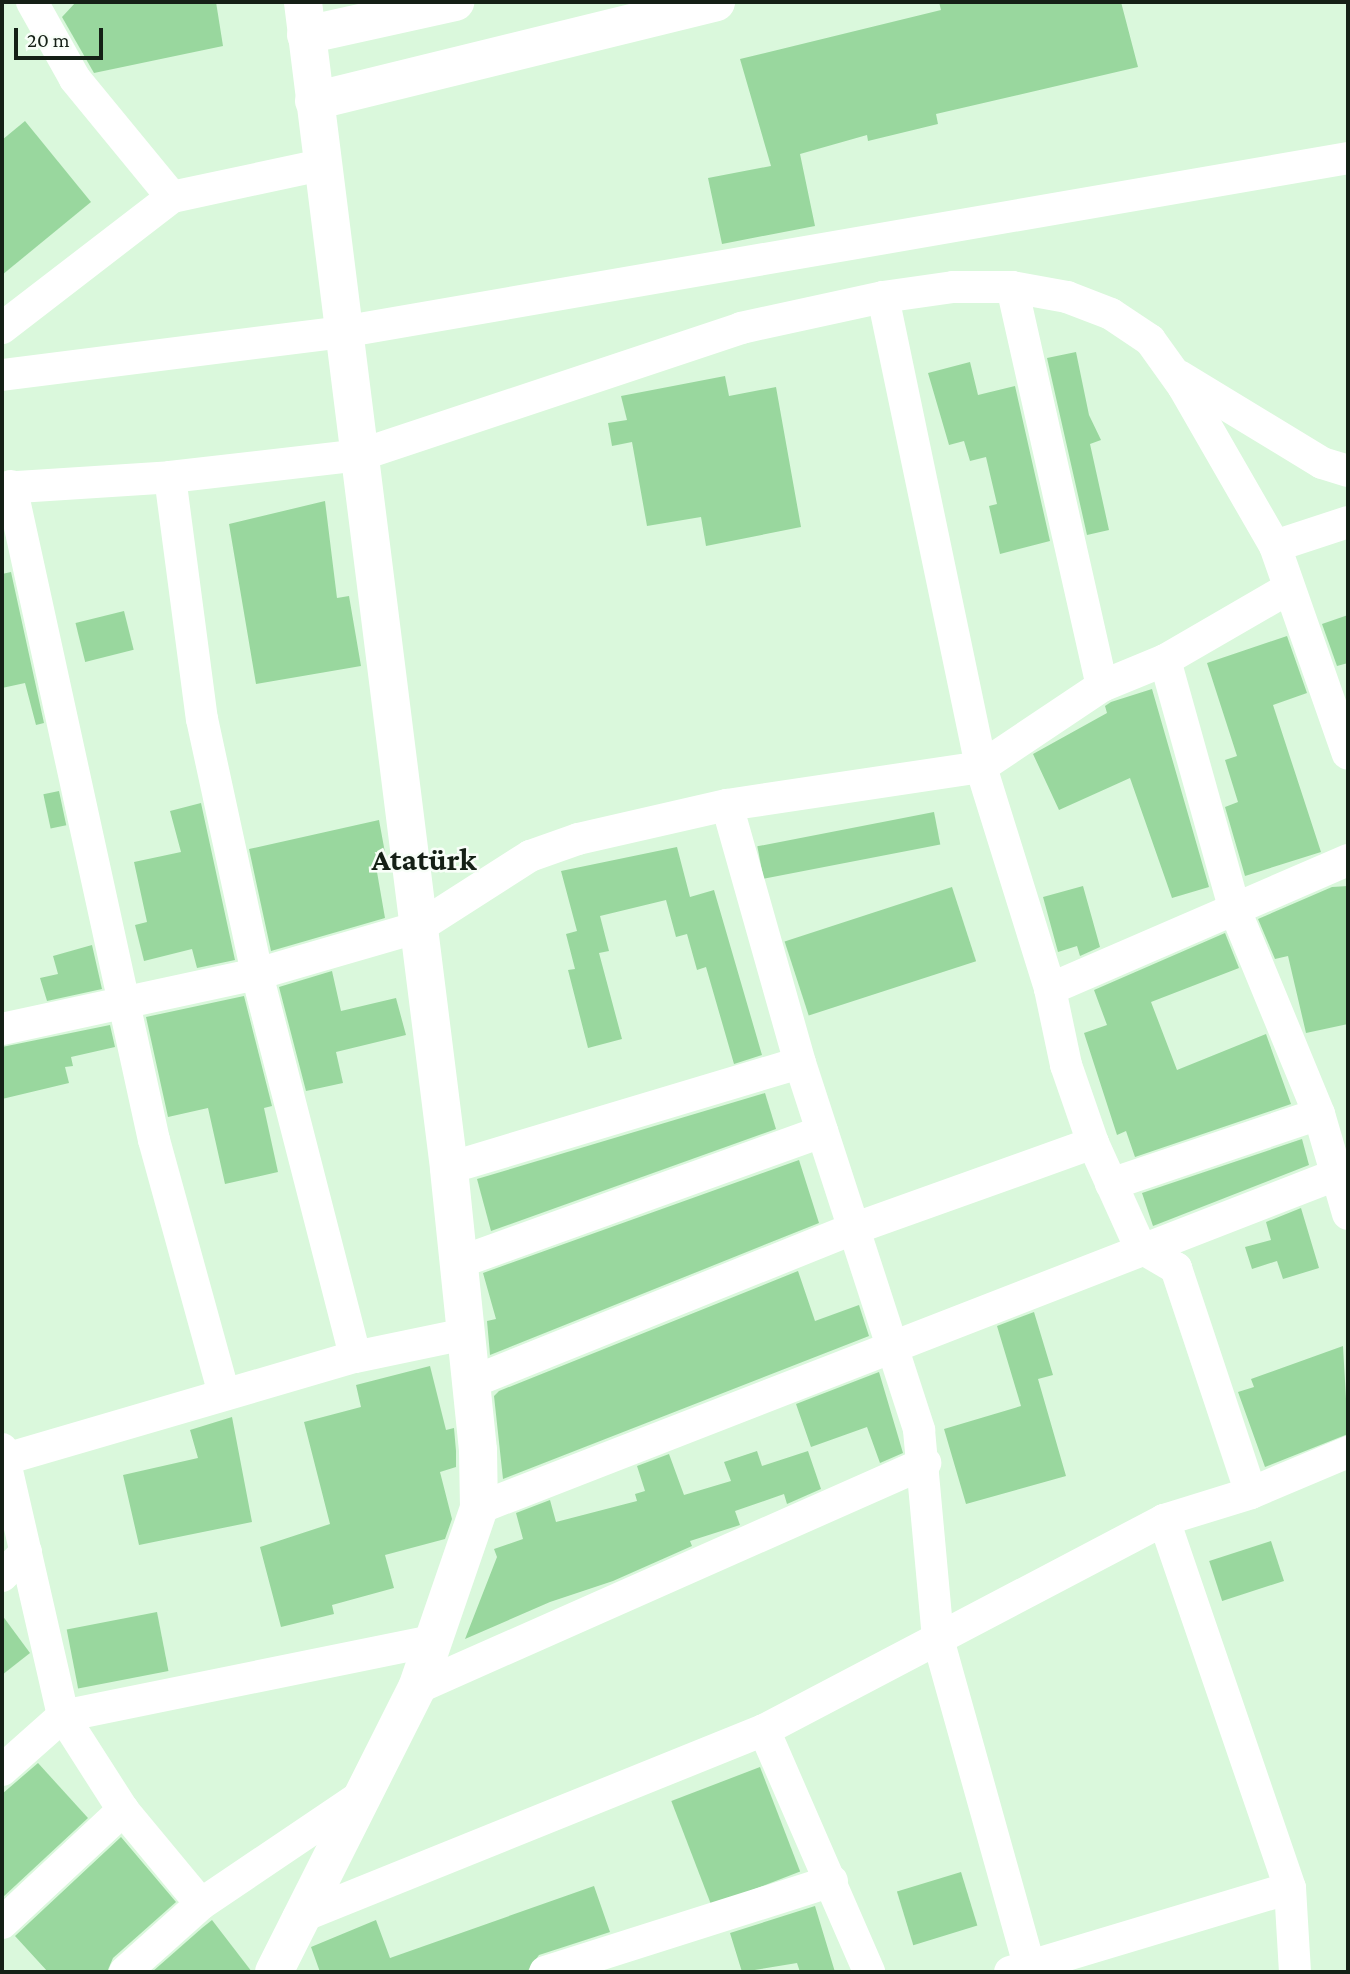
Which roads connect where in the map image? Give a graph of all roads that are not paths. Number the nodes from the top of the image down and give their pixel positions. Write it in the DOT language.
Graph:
graph roads {
  1 [pos="32,2"];
  2 [pos="455,2"];
  3 [pos="716,2"];
  4 [pos="304,19"];
  5 [pos="314,101"];
  6 [pos="1348,158"];
  7 [pos="321,164"];
  8 [pos="172,197"];
  9 [pos="1012,286"];
  10 [pos="883,297"];
  11 [pos="2,328"];
  12 [pos="342,332"];
  13 [pos="1172,371"];
  14 [pos="2,375"];
  15 [pos="360,455"];
  16 [pos="1348,471"];
  17 [pos="170,477"];
  18 [pos="6,487"];
  19 [pos="1348,522"];
  20 [pos="1275,547"];
  21 [pos="1289,588"];
  22 [pos="1165,660"];
  23 [pos="1102,686"];
  24 [pos="1348,754"];
  25 [pos="981,767"];
  26 [pos="727,805"];
  27 [pos="1348,860"];
  28 [pos="1235,909"];
  29 [pos="419,927"];
  30 [pos="257,974"];
  31 [pos="1050,989"];
  32 [pos="126,1003"];
  33 [pos="2,1029"];
  34 [pos="800,1063"];
  35 [pos="1320,1114"];
  36 [pos="822,1132"];
  37 [pos="1093,1143"];
  38 [pos="449,1168"];
  39 [pos="1341,1172"];
  40 [pos="1111,1184"];
  41 [pos="1348,1214"];
  42 [pos="853,1229"];
  43 [pos="1140,1247"];
  44 [pos="460,1262"];
  45 [pos="465,1335"];
  46 [pos="894,1344"];
  47 [pos="355,1357"];
  48 [pos="472,1382"];
  49 [pos="223,1394"];
  50 [pos="1348,1452"];
  51 [pos="3,1456"];
  52 [pos="925,1463"];
  53 [pos="1251,1493"];
  54 [pos="479,1508"];
  55 [pos="1164,1520"];
  56 [pos="26,1552"];
  57 [pos="2,1576"];
  58 [pos="938,1639"];
  59 [pos="433,1641"];
  60 [pos="417,1688"];
  61 [pos="63,1716"];
  62 [pos="764,1730"];
  63 [pos="2,1770"];
  64 [pos="361,1796"];
  65 [pos="123,1810"];
  66 [pos="832,1881"];
  67 [pos="1290,1888"];
  68 [pos="201,1905"];
  69 [pos="298,1918"];
  70 [pos="2,1923"];
  71 [pos="1019,1969"];
  72 [pos="125,1972"];
  73 [pos="274,1972"];
  74 [pos="545,1972"];
  75 [pos="869,1972"];
  76 [pos="1295,1972"];
  1 -- 8 [label="street"];
  2 -- 4 [label="street"];
  3 -- 5 [label="street"];
  4 -- 5 [label="street"];
  5 -- 7 [label="street"];
  6 -- 12 [label="street"];
  7 -- 8 [label="street"];
  7 -- 12 [label="street"];
  8 -- 11 [label="street"];
  9 -- 10 [label="street"];
  9 -- 13 [label="street"];
  9 -- 23 [label="street"];
  10 -- 15 [label="street"];
  10 -- 25 [label="street"];
  12 -- 14 [label="street"];
  12 -- 15 [label="street"];
  13 -- 16 [label="street"];
  13 -- 20 [label="street"];
  15 -- 17 [label="street"];
  15 -- 29 [label="street"];
  17 -- 18 [label="street"];
  17 -- 30 [label="street"];
  18 -- 32 [label="street"];
  19 -- 20 [label="street"];
  20 -- 21 [label="street"];
  21 -- 22 [label="street"];
  21 -- 24 [label="street"];
  22 -- 23 [label="street"];
  22 -- 28 [label="street"];
  23 -- 25 [label="street"];
  25 -- 26 [label="street"];
  25 -- 31 [label="street"];
  26 -- 29 [label="street"];
  26 -- 34 [label="street"];
  27 -- 28 [label="street"];
  28 -- 31 [label="street"];
  28 -- 35 [label="street"];
  29 -- 30 [label="street"];
  29 -- 38 [label="street"];
  30 -- 32 [label="street"];
  30 -- 47 [label="street"];
  31 -- 37 [label="street"];
  32 -- 33 [label="street"];
  32 -- 49 [label="street"];
  34 -- 36 [label="street"];
  34 -- 38 [label="street"];
  35 -- 39 [label="street"];
  35 -- 40 [label="street"];
  36 -- 42 [label="street"];
  36 -- 44 [label="street"];
  37 -- 40 [label="street"];
  37 -- 42 [label="street"];
  38 -- 44 [label="street"];
  39 -- 41 [label="street"];
  39 -- 43 [label="street"];
  40 -- 43 [label="street"];
  42 -- 46 [label="street"];
  42 -- 48 [label="street"];
  43 -- 46 [label="street"];
  43 -- 53 [label="street"];
  44 -- 45 [label="street"];
  45 -- 47 [label="street"];
  45 -- 48 [label="street"];
  46 -- 52 [label="street"];
  46 -- 54 [label="street"];
  47 -- 49 [label="street"];
  48 -- 54 [label="street"];
  49 -- 51 [label="street"];
  50 -- 53 [label="street"];
  51 -- 56 [label="street"];
  52 -- 58 [label="street"];
  52 -- 60 [label="street"];
  53 -- 55 [label="street"];
  54 -- 59 [label="street"];
  55 -- 58 [label="street"];
  55 -- 67 [label="street"];
  56 -- 57 [label="street"];
  56 -- 61 [label="street"];
  58 -- 62 [label="street"];
  58 -- 71 [label="street"];
  59 -- 60 [label="street"];
  59 -- 61 [label="street"];
  60 -- 64 [label="street"];
  61 -- 63 [label="street"];
  61 -- 65 [label="street"];
  62 -- 66 [label="street"];
  62 -- 69 [label="street"];
  64 -- 68 [label="street"];
  64 -- 69 [label="street"];
  65 -- 68 [label="street"];
  65 -- 70 [label="street"];
  66 -- 74 [label="street"];
  66 -- 75 [label="street"];
  67 -- 71 [label="street"];
  67 -- 76 [label="street"];
  68 -- 72 [label="street"];
  69 -- 73 [label="street"];
}
